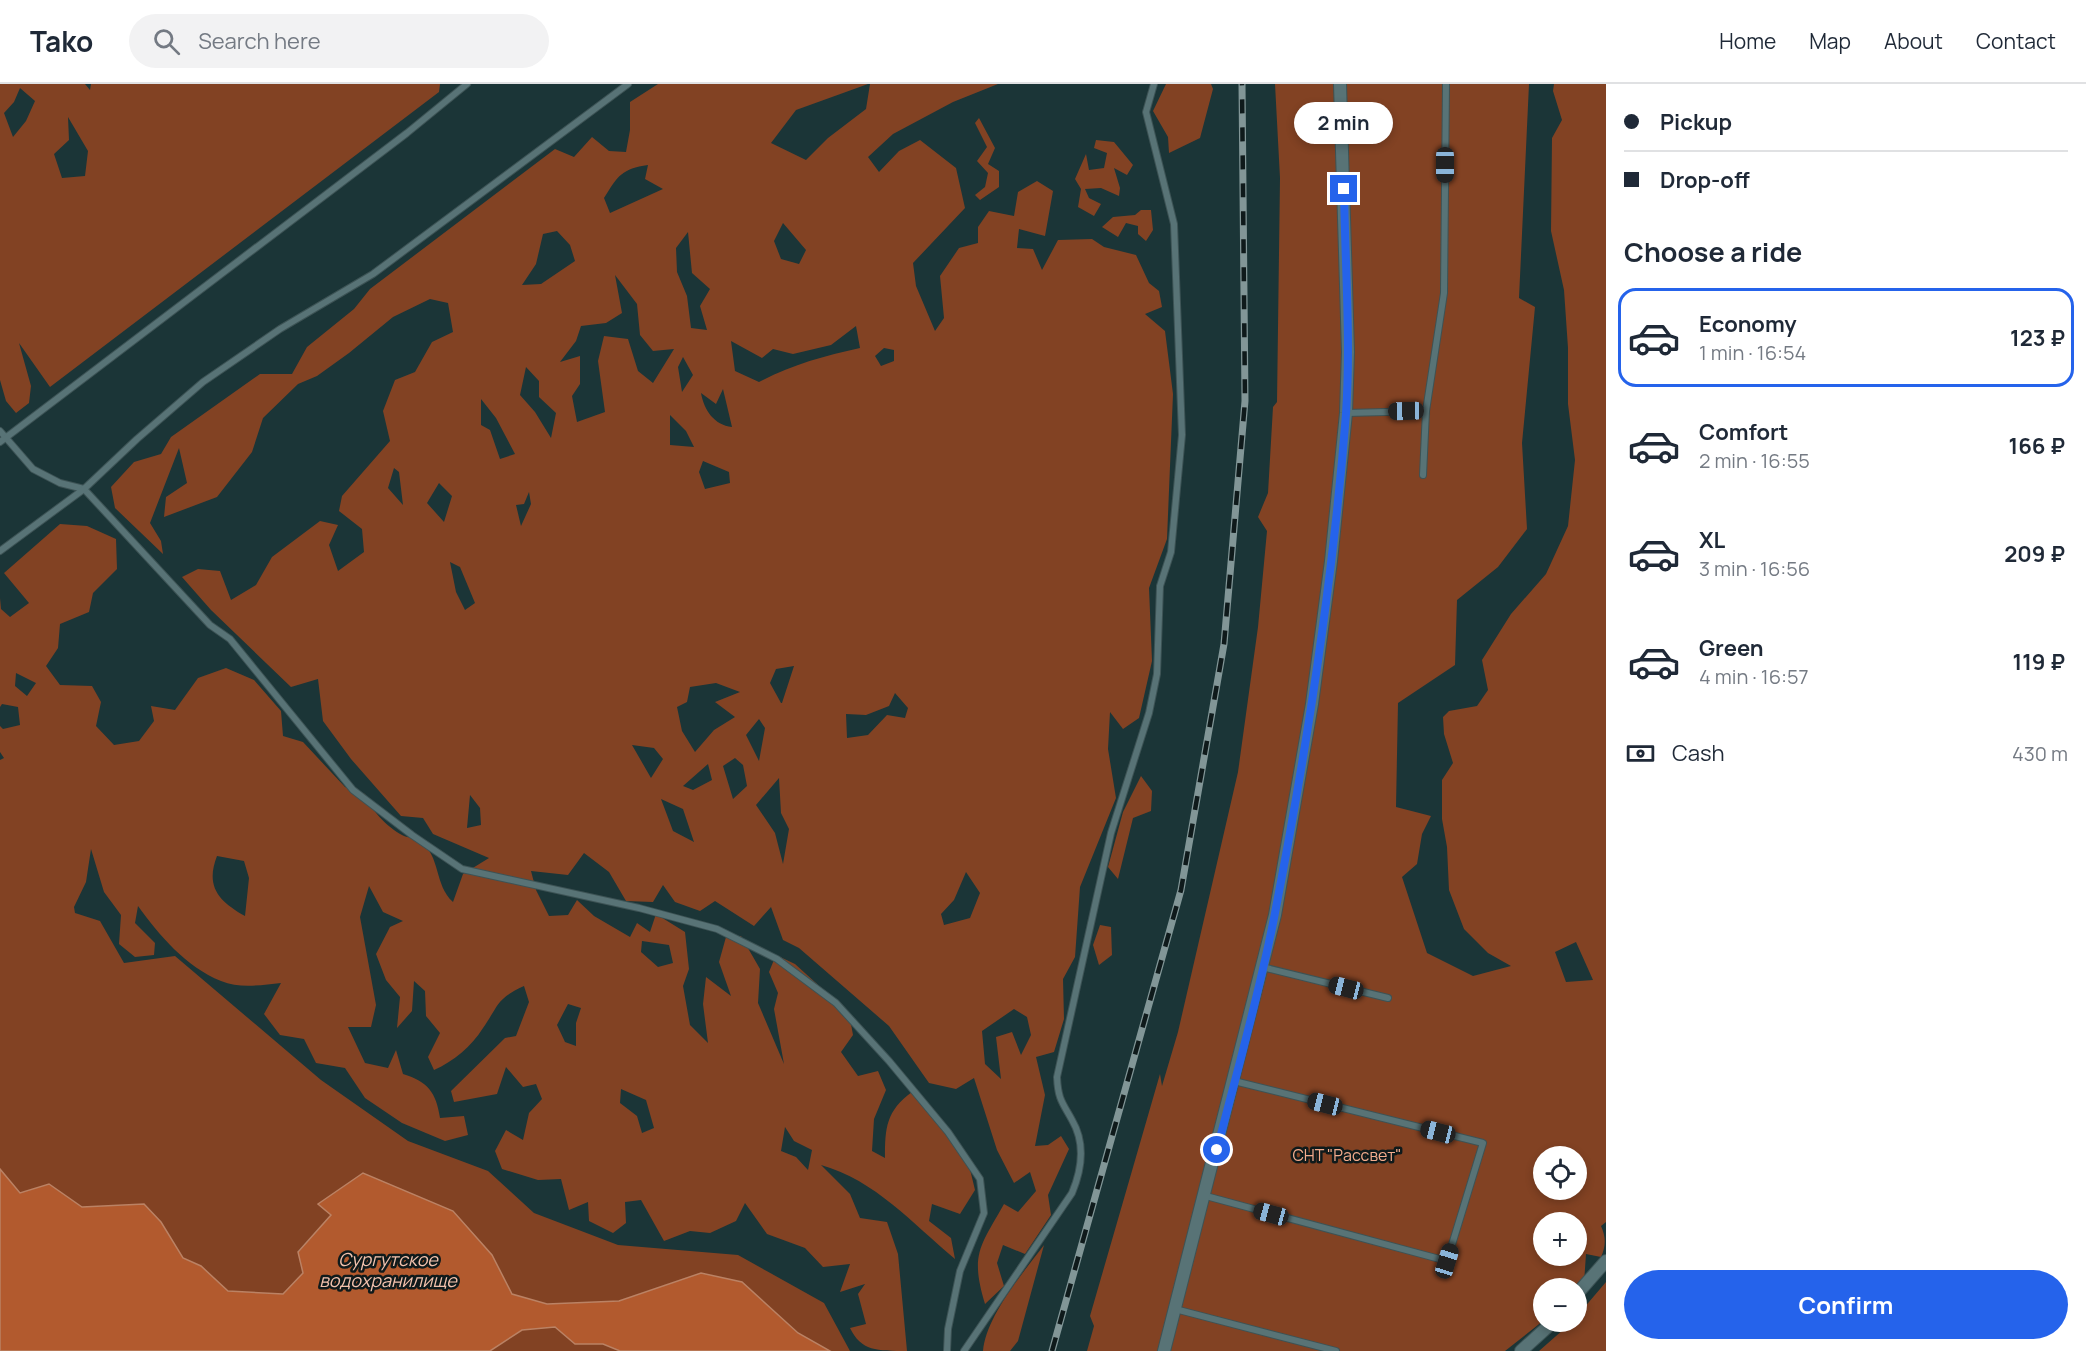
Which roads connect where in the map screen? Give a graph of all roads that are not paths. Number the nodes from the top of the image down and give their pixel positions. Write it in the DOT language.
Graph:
graph roads {
  1 [pos="467,84"];
  2 [pos="628,84"];
  3 [pos="1154,84"];
  4 [pos="1340,84"];
  5 [pos="1446,84"];
  6 [pos="1426,411"];
  7 [pos="1346,412"];
  8 [pos="0,431"];
  9 [pos="7,437"];
  10 [pos="0,442"];
  11 [pos="1423,475"];
  12 [pos="84,489"];
  13 [pos="0,551"];
  14 [pos="1262,967"];
  15 [pos="1388,998"];
  16 [pos="1234,1081"];
  17 [pos="1206,1196"];
  18 [pos="1606,1261"];
  19 [pos="1587,1283"];
  20 [pos="1175,1308"];
  21 [pos="1542,1332"];
  22 [pos="947,1351"];
  23 [pos="964,1351"];
  24 [pos="1164,1351"];
  25 [pos="1336,1351"];
  26 [pos="1521,1351"];
  1 -- 9 [label="lane"];
  2 -- 12 [label="lane"];
  3 -- 23 [label="lane"];
  4 -- 7 [label="street"];
  5 -- 6 [label="lane"];
  6 -- 7 [label="lane"];
  6 -- 11 [label="lane"];
  7 -- 14 [label="street"];
  8 -- 9 [label="lane"];
  9 -- 10 [label="lane"];
  9 -- 12 [label="lane"];
  12 -- 13 [label="lane"];
  12 -- 22 [label="lane"];
  14 -- 15 [label="lane"];
  14 -- 16 [label="street"];
  16 -- 17 [label="street"];
  16 -- 17 [label="lane"];
  17 -- 20 [label="street"];
  18 -- 19 [label="street"];
  20 -- 24 [label="street"];
  20 -- 25 [label="lane"];
  21 -- 26 [label="street"];
}
